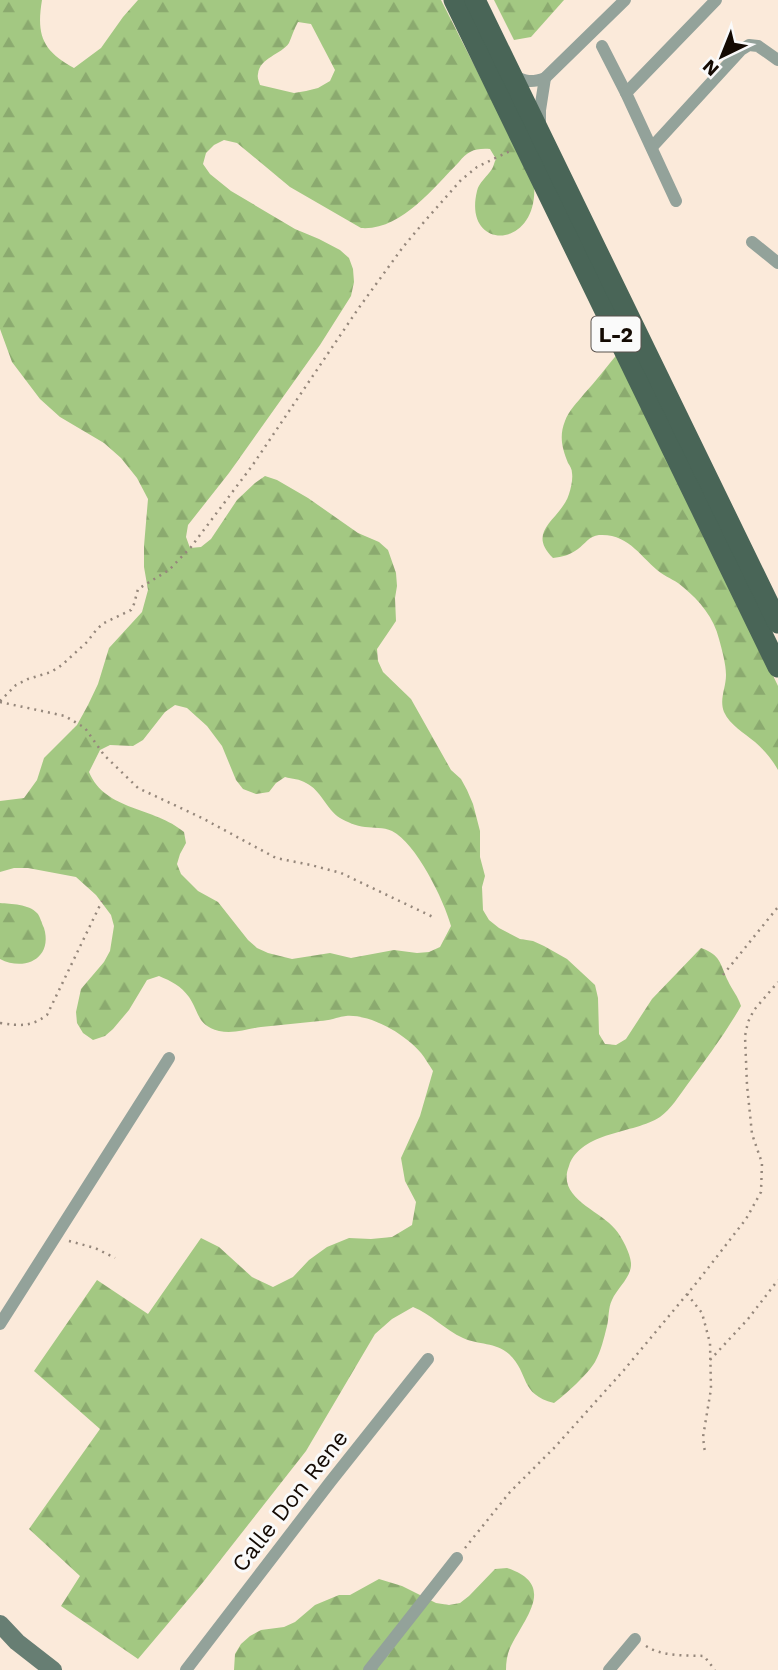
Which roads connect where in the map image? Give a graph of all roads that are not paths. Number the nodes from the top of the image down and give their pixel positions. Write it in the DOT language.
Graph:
graph roads {
  1 [pos="454,0"];
  2 [pos="475,0"];
  3 [pos="625,0"];
  4 [pos="717,0"];
  5 [pos="602,46"];
  6 [pos="778,60"];
  7 [pos="511,74"];
  8 [pos="545,78"];
  9 [pos="626,93"];
  10 [pos="532,139"];
  11 [pos="652,147"];
  12 [pos="676,201"];
  13 [pos="752,242"];
  14 [pos="778,263"];
  15 [pos="778,623"];
  16 [pos="778,667"];
  17 [pos="169,1058"];
  18 [pos="0,1324"];
  19 [pos="429,1359"];
  20 [pos="457,1558"];
  21 [pos="0,1624"];
  22 [pos="635,1639"];
  23 [pos="53,1670"];
  24 [pos="186,1670"];
  25 [pos="369,1670"];
  26 [pos="609,1670"];
  1 -- 10 [label="main road, L-2"];
  2 -- 7 [label="main road, L-2"];
  3 -- 8 [label="street"];
  4 -- 9 [label="street"];
  5 -- 9 [label="street"];
  6 -- 11 [label="street"];
  7 -- 8 [label="street"];
  7 -- 10 [label="main road, L-2"];
  8 -- 10 [label="street"];
  9 -- 11 [label="street"];
  10 -- 15 [label="main road, L-2"];
  10 -- 16 [label="main road, L-2"];
  11 -- 12 [label="street"];
  13 -- 14 [label="street"];
  17 -- 18 [label="street"];
  19 -- 24 [label="street, Calle Don Rene"];
  20 -- 25 [label="street"];
  21 -- 23 [label="street"];
  22 -- 26 [label="street"];
}
